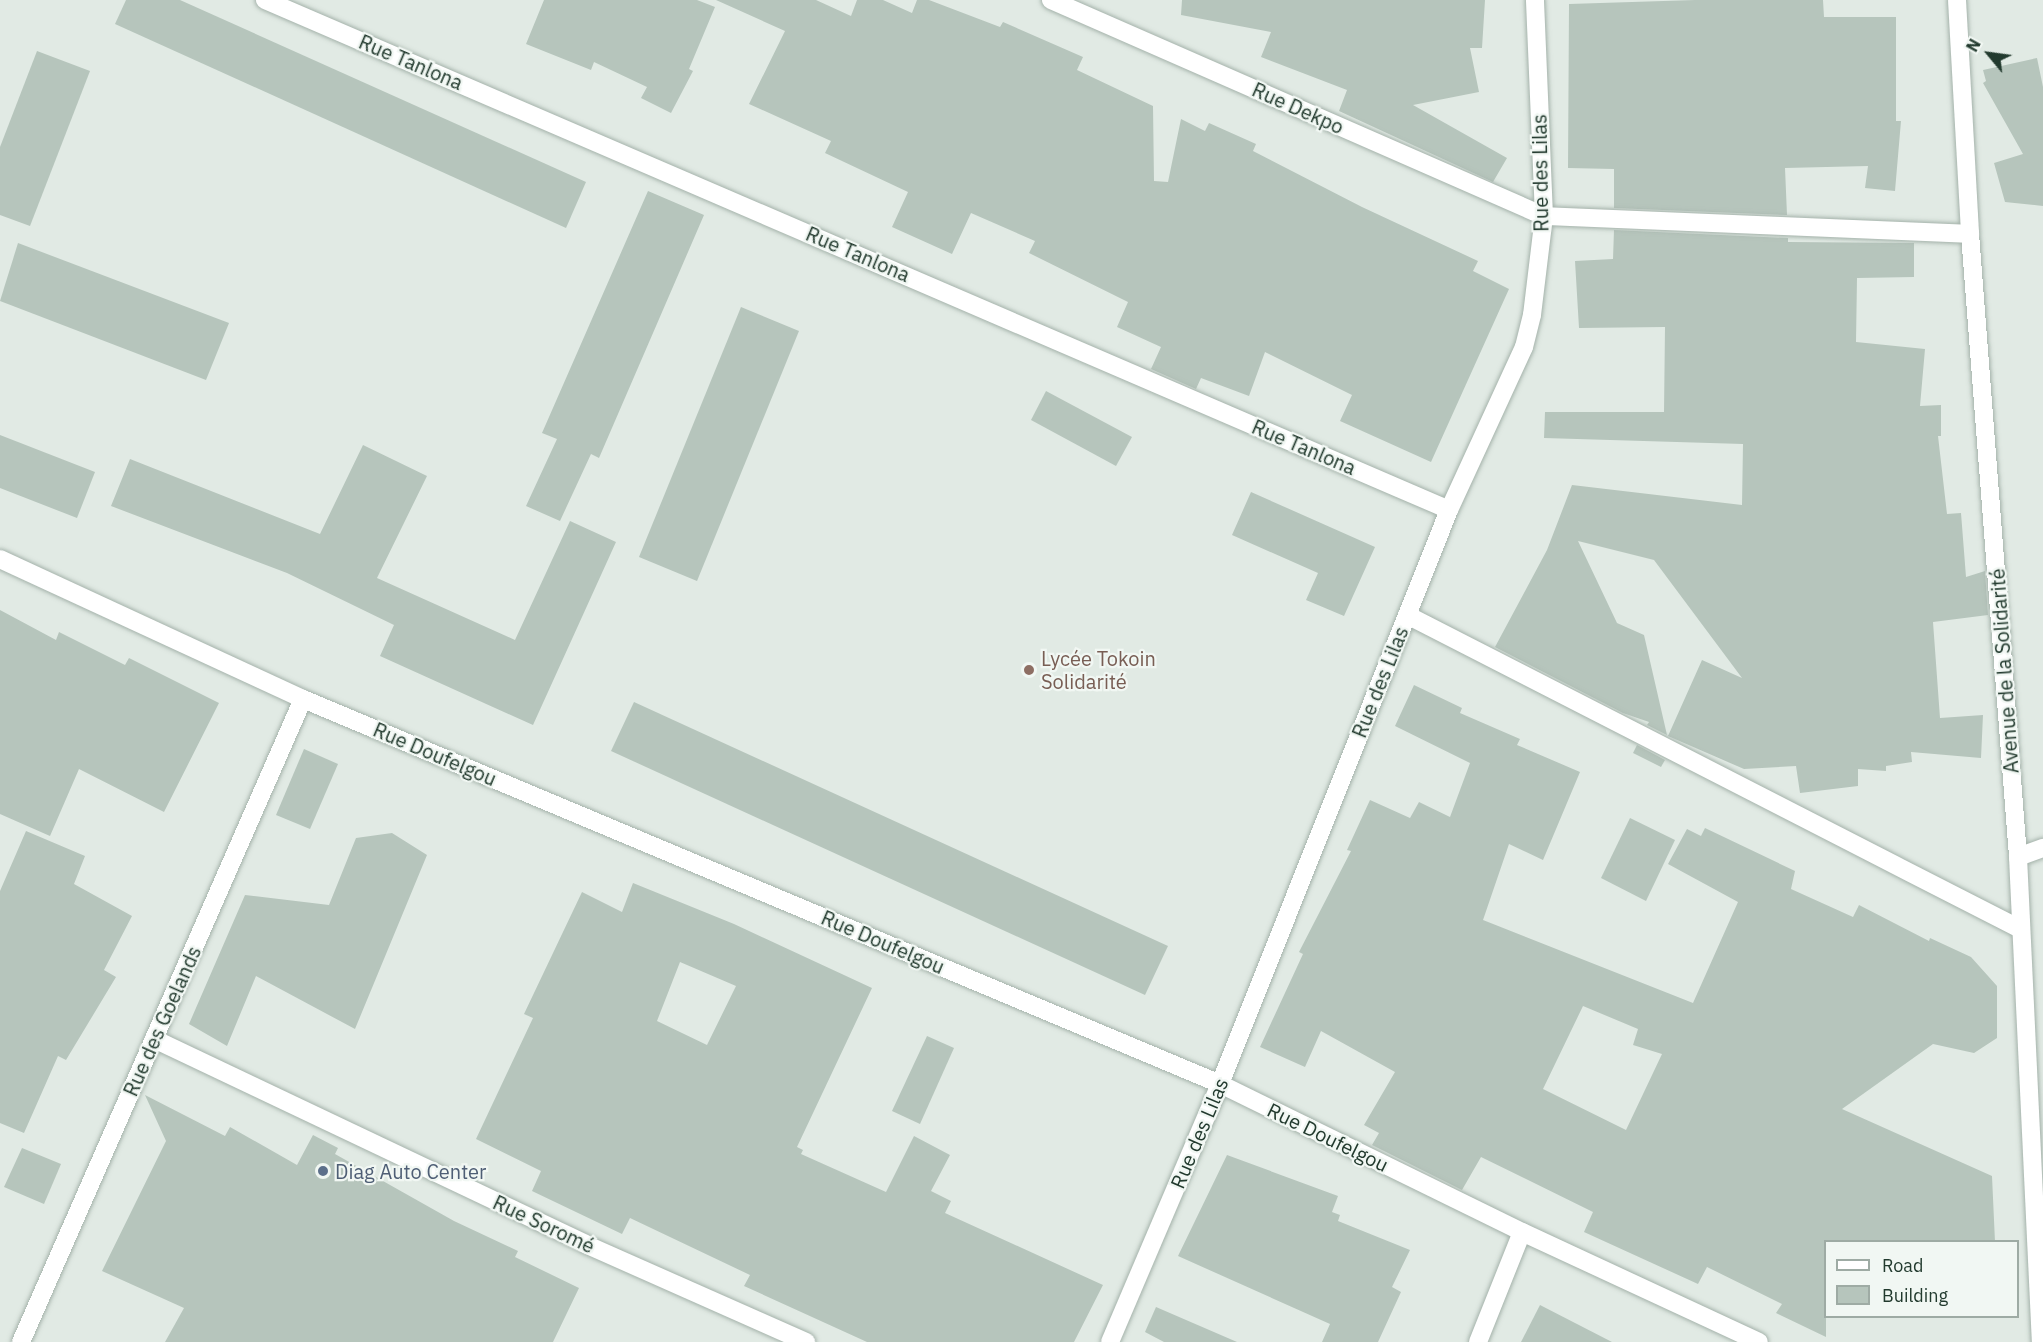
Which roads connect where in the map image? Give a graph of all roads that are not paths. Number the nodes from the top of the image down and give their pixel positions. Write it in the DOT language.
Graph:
graph roads {
  1 [pos="265,0"];
  2 [pos="1051,0"];
  3 [pos="1535,0"];
  4 [pos="1957,0"];
  5 [pos="1544,216"];
  6 [pos="1970,234"];
  7 [pos="1449,510"];
  8 [pos="0,559"];
  9 [pos="1407,615"];
  10 [pos="303,699"];
  11 [pos="2043,848"];
  12 [pos="2018,856"];
  13 [pos="2020,929"];
  14 [pos="154,1039"];
  15 [pos="1221,1084"];
  16 [pos="2037,1159"];
  17 [pos="1522,1232"];
  18 [pos="21,1342"];
  19 [pos="806,1342"];
  20 [pos="1110,1342"];
  21 [pos="1478,1342"];
  22 [pos="1759,1342"];
  23 [pos="2041,1342"];
  1 -- 7 [label="street, Rue Tanlona"];
  2 -- 5 [label="street, Rue Dekpo"];
  3 -- 5 [label="street, Rue des Lilas"];
  4 -- 6 [label="street, Avenue de la Solidarité"];
  5 -- 6 [label="street"];
  5 -- 7 [label="street, Rue des Lilas"];
  6 -- 12 [label="street, Avenue de la Solidarité"];
  7 -- 9 [label="street, Rue des Lilas"];
  8 -- 10 [label="street, Rue Doufelgou"];
  9 -- 13 [label="street"];
  9 -- 15 [label="street, Rue des Lilas"];
  10 -- 14 [label="street, Rue des Goelands"];
  10 -- 15 [label="street, Rue Doufelgou"];
  11 -- 12 [label="street"];
  12 -- 13 [label="street, Avenue de la Solidarité"];
  13 -- 16 [label="street, Avenue de la Solidarité"];
  14 -- 18 [label="street, Rue des Goelands"];
  14 -- 19 [label="street, Rue Soromé"];
  15 -- 17 [label="street, Rue Doufelgou"];
  15 -- 20 [label="street, Rue des Lilas"];
  16 -- 23 [label="street, Avenue de la Solidarité"];
  17 -- 21 [label="street"];
  17 -- 22 [label="street, Rue Doufelgou"];
}
